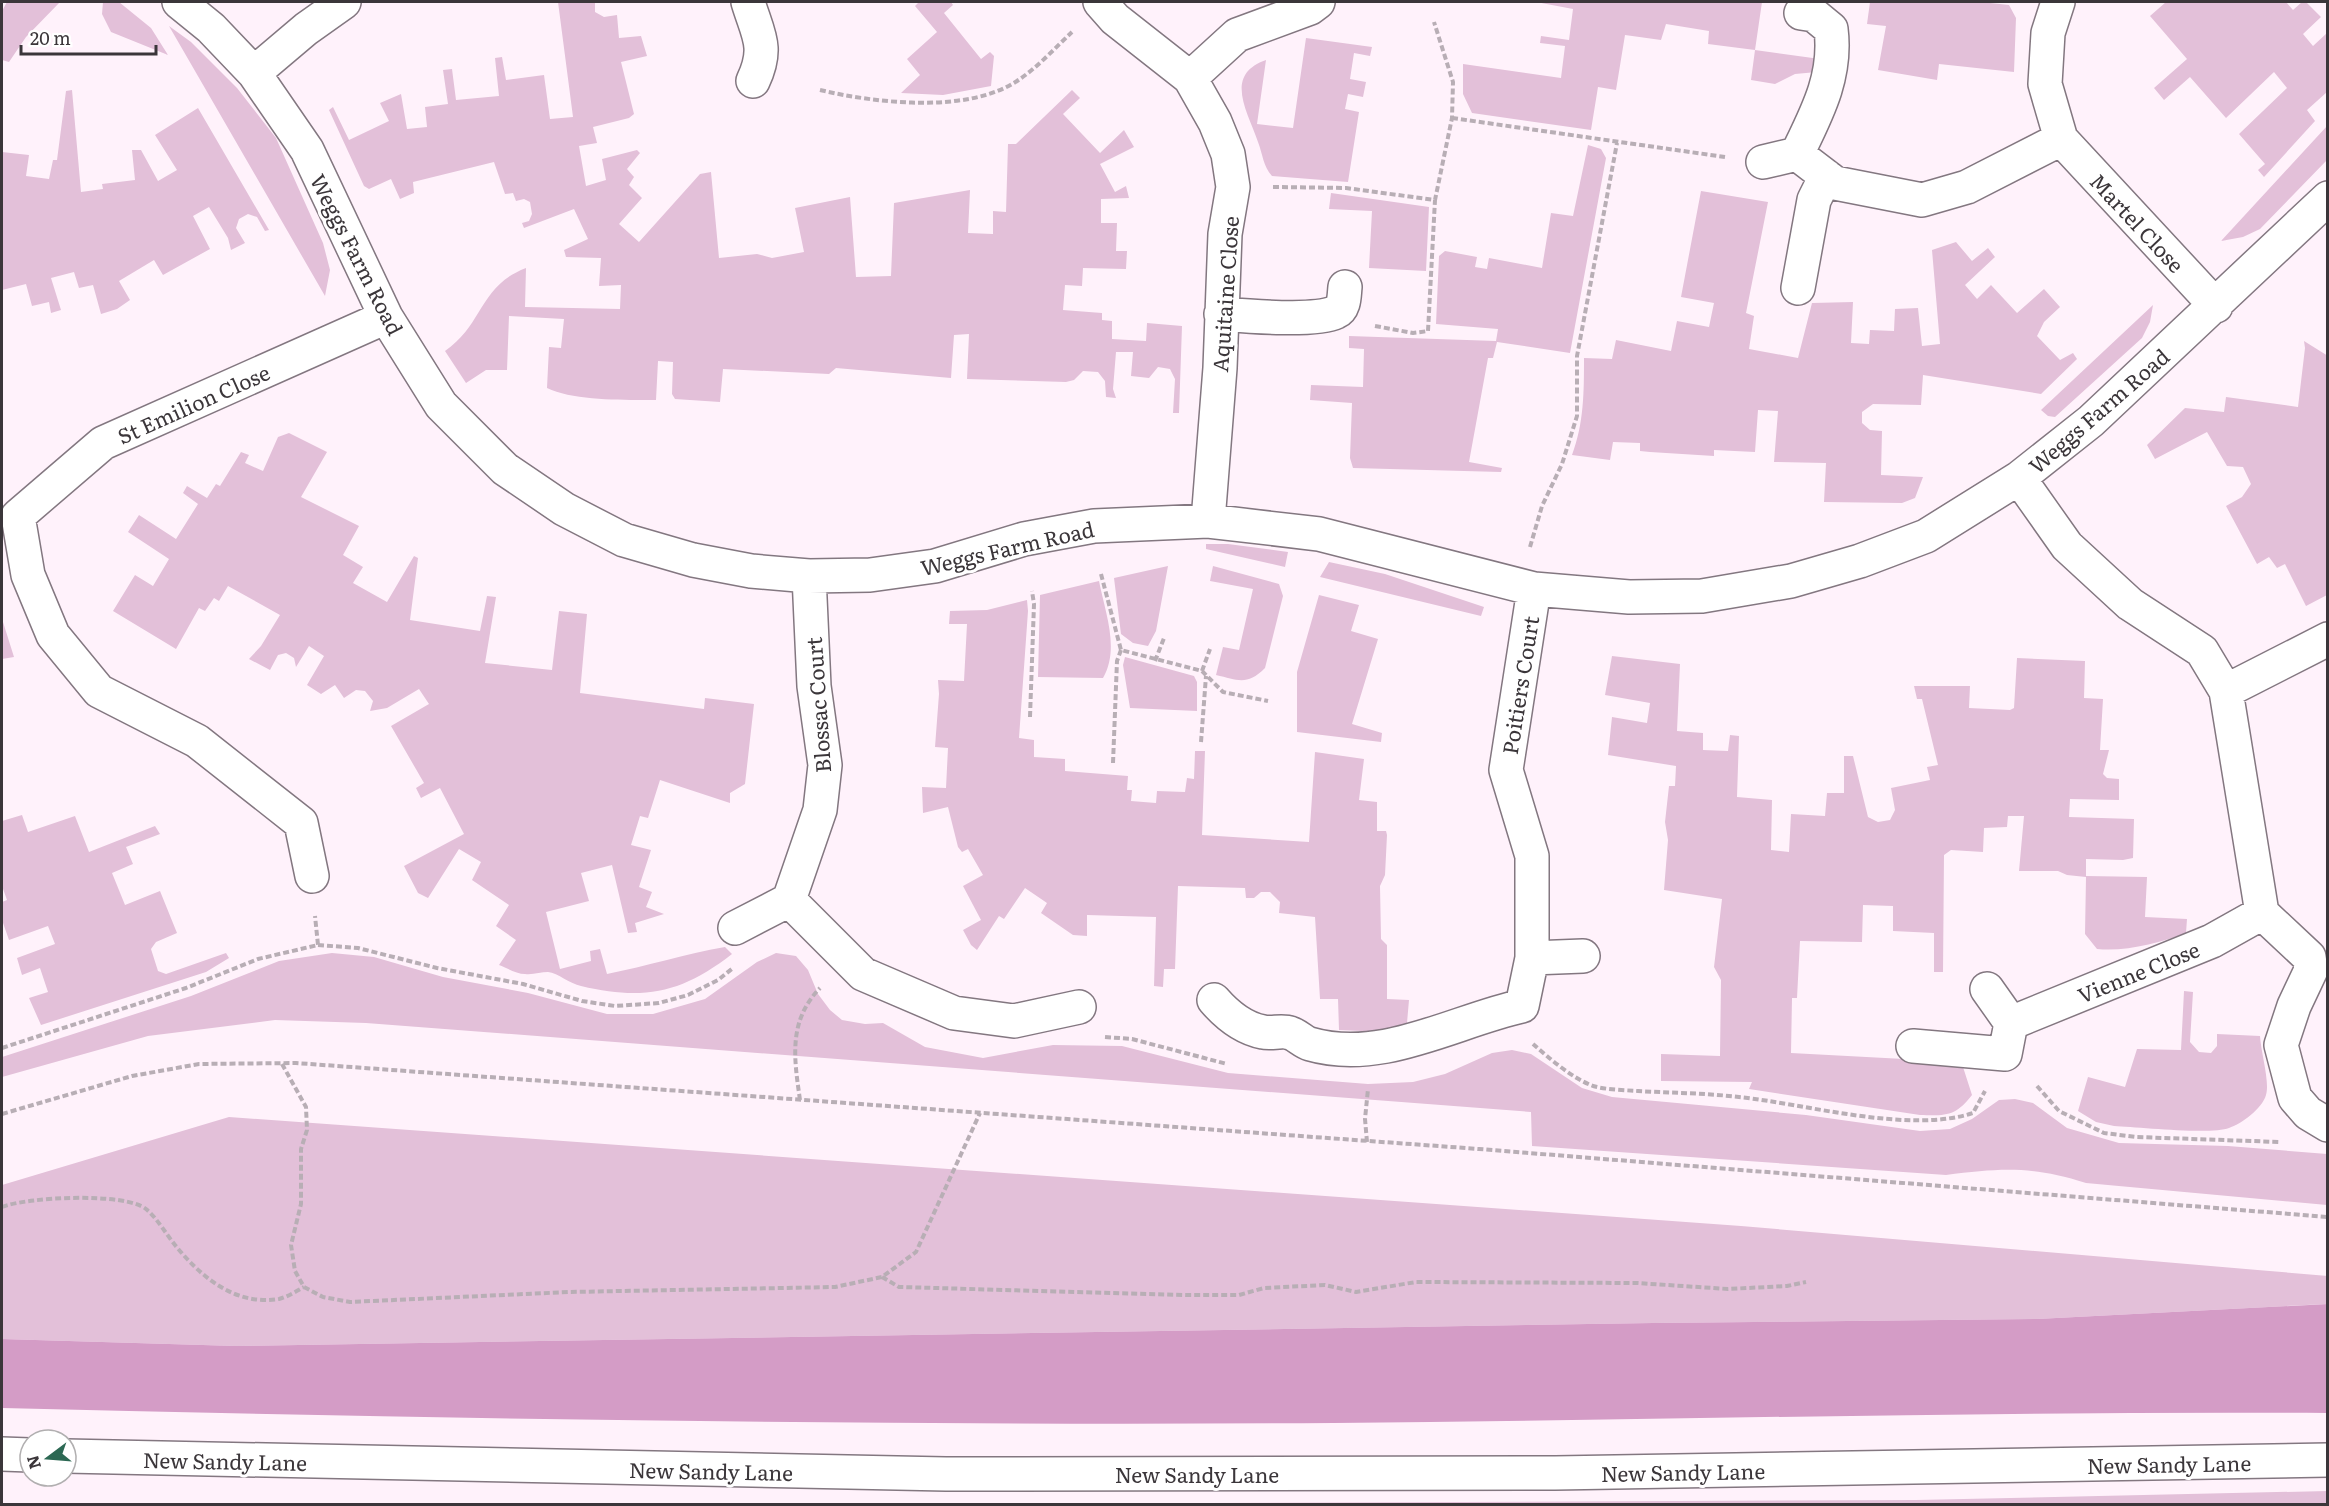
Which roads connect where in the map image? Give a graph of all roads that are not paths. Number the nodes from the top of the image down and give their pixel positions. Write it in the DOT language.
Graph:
graph roads {
  1 [pos="179,2"];
  2 [pos="344,2"];
  3 [pos="748,2"];
  4 [pos="1100,2"];
  5 [pos="1318,2"];
  6 [pos="2058,2"];
  7 [pos="1801,13"];
  8 [pos="254,73"];
  9 [pos="1190,78"];
  10 [pos="753,81"];
  11 [pos="2061,139"];
  12 [pos="1797,154"];
  13 [pos="1749,160"];
  14 [pos="1826,176"];
  15 [pos="2328,198"];
  16 [pos="1798,288"];
  17 [pos="1344,297"];
  18 [pos="2216,306"];
  19 [pos="1221,314"];
  20 [pos="386,317"];
  21 [pos="2019,477"];
  22 [pos="10,513"];
  23 [pos="1208,521"];
  24 [pos="809,576"];
  25 [pos="1527,588"];
  26 [pos="2328,639"];
  27 [pos="2226,691"];
  28 [pos="312,876"];
  29 [pos="789,900"];
  30 [pos="2262,913"];
  31 [pos="735,928"];
  32 [pos="1583,956"];
  33 [pos="1532,958"];
  34 [pos="1987,989"];
  35 [pos="1214,1000"];
  36 [pos="1079,1007"];
  37 [pos="2008,1038"];
  38 [pos="1913,1046"];
  39 [pos="2328,1125"];
  40 [pos="2,1454"];
  41 [pos="18,1455"];
  42 [pos="78,1456"];
  43 [pos="2328,1460"];
  1 -- 8 [label="street, Weggs Farm Road"];
  2 -- 8 [label="street"];
  3 -- 10 [label="street"];
  4 -- 9 [label="street, Aquitaine Close"];
  5 -- 9 [label="street"];
  6 -- 11 [label="street, Martel Close"];
  7 -- 12 [label="street"];
  8 -- 20 [label="street, Weggs Farm Road"];
  9 -- 19 [label="street, Aquitaine Close"];
  11 -- 14 [label="street"];
  11 -- 18 [label="street, Martel Close"];
  12 -- 13 [label="street"];
  12 -- 14 [label="street"];
  14 -- 16 [label="street"];
  15 -- 18 [label="street, Weggs Farm Road"];
  17 -- 19 [label="street"];
  18 -- 21 [label="street, Weggs Farm Road"];
  19 -- 23 [label="street, Aquitaine Close"];
  20 -- 22 [label="street, St Emilion Close"];
  20 -- 24 [label="street, Weggs Farm Road"];
  21 -- 25 [label="street, Weggs Farm Road"];
  21 -- 27 [label="street"];
  22 -- 28 [label="street, St Emilion Close"];
  23 -- 24 [label="street, Weggs Farm Road"];
  23 -- 25 [label="street, Weggs Farm Road"];
  24 -- 29 [label="street, Blossac Court"];
  25 -- 33 [label="street, Poitiers Court"];
  26 -- 27 [label="street"];
  27 -- 30 [label="street"];
  29 -- 31 [label="street"];
  29 -- 36 [label="street"];
  30 -- 37 [label="street, Vienne Close"];
  30 -- 39 [label="street"];
  32 -- 33 [label="street"];
  33 -- 35 [label="street, Poitiers Court"];
  34 -- 37 [label="street"];
  37 -- 38 [label="street, Vienne Close"];
  40 -- 41 [label="street"];
  42 -- 43 [label="street, New Sandy Lane"];
}
